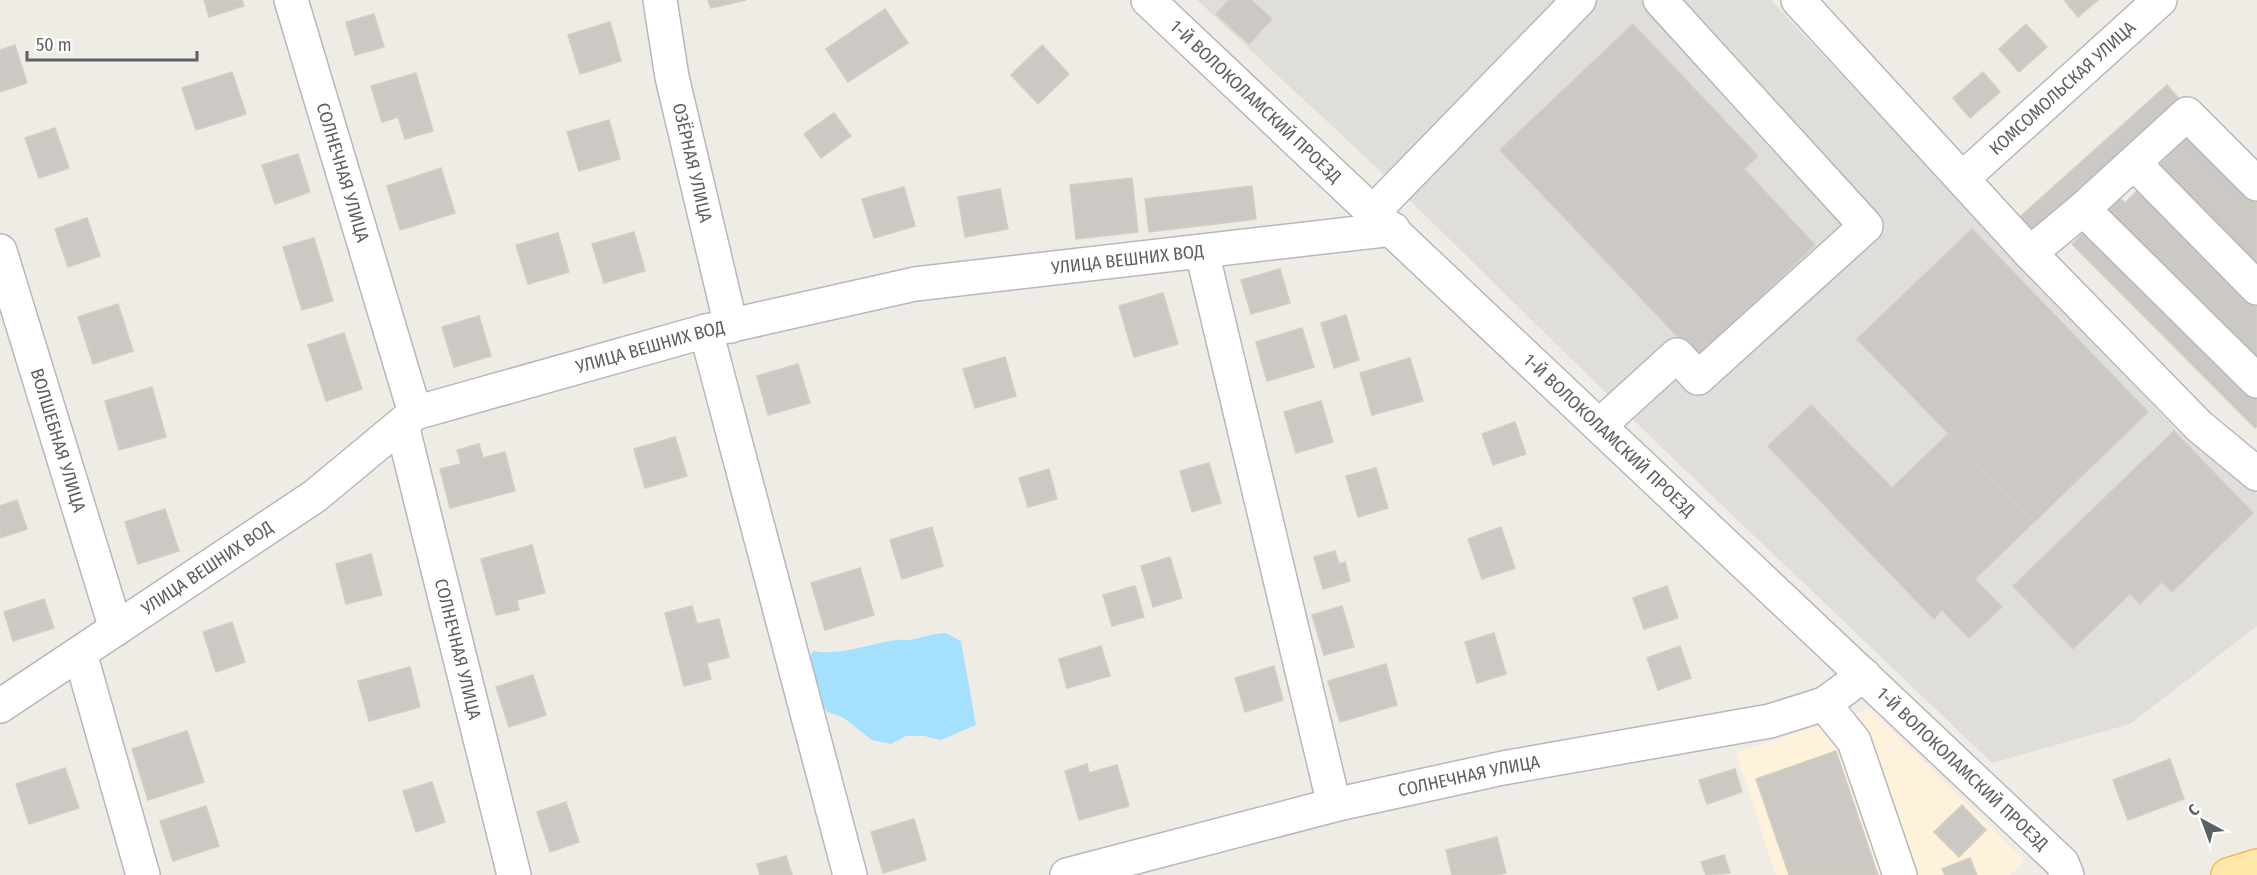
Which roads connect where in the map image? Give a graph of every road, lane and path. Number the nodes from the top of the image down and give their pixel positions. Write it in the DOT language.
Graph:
graph roads {
  1 [pos="291,0"];
  2 [pos="660,0"];
  3 [pos="1148,0"];
  4 [pos="1579,0"];
  5 [pos="1660,0"];
  6 [pos="1798,0"];
  7 [pos="2160,0"];
  8 [pos="2133,163"];
  9 [pos="1963,178"];
  10 [pos="2257,184"];
  11 [pos="2083,209"];
  12 [pos="1384,220"];
  13 [pos="0,252"];
  14 [pos="1202,252"];
  15 [pos="2030,253"];
  16 [pos="2257,288"];
  17 [pos="7,297"];
  18 [pos="719,329"];
  19 [pos="2257,381"];
  20 [pos="409,419"];
  21 [pos="1600,425"];
  22 [pos="2257,474"];
  23 [pos="116,629"];
  24 [pos="80,653"];
  25 [pos="1864,675"];
  26 [pos="1824,704"];
  27 [pos="0,706"];
  28 [pos="1334,805"];
  29 [pos="2257,866"];
  30 [pos="143,875"];
  31 [pos="514,875"];
  32 [pos="850,875"];
  33 [pos="1067,875"];
  34 [pos="1900,875"];
  35 [pos="2067,875"];
  36 [pos="2228,875"];
  1 -- 20 [label="street, СОЛНЕЧНАЯ УЛИЦА"];
  2 -- 18 [label="street, ОЗЁРНАЯ УЛИЦА"];
  3 -- 12 [label="street, 1-Й ВОЛОКОЛАМСКИЙ ПРОЕЗД"];
  4 -- 12 [label="street"];
  5 -- 21 [label="street"];
  6 -- 9 [label="street"];
  7 -- 9 [label="street, КОМСОМОЛЬСКАЯ УЛИЦА"];
  8 -- 10 [label="street"];
  8 -- 11 [label="street"];
  8 -- 16 [label="street"];
  9 -- 15 [label="street"];
  11 -- 15 [label="street"];
  11 -- 19 [label="street"];
  12 -- 14 [label="street, УЛИЦА ВЕШНИХ ВОД"];
  12 -- 21 [label="street, 1-Й ВОЛОКОЛАМСКИЙ ПРОЕЗД"];
  13 -- 17 [label="street, ВОЛШЕБНАЯ УЛИЦА"];
  14 -- 18 [label="street, УЛИЦА ВЕШНИХ ВОД"];
  14 -- 28 [label="street"];
  15 -- 22 [label="street"];
  17 -- 23 [label="street, ВОЛШЕБНАЯ УЛИЦА"];
  18 -- 20 [label="street, УЛИЦА ВЕШНИХ ВОД"];
  18 -- 32 [label="street, ОЗЁРНАЯ УЛИЦА"];
  20 -- 23 [label="street, УЛИЦА ВЕШНИХ ВОД"];
  20 -- 31 [label="street, СОЛНЕЧНАЯ УЛИЦА"];
  21 -- 25 [label="street, 1-Й ВОЛОКОЛАМСКИЙ ПРОЕЗД"];
  23 -- 24 [label="street, УЛИЦА ВЕШНИХ ВОД"];
  24 -- 27 [label="street, УЛИЦА ВЕШНИХ ВОД"];
  24 -- 30 [label="street"];
  25 -- 26 [label="street, СОЛНЕЧНАЯ УЛИЦА"];
  25 -- 35 [label="street, 1-Й ВОЛОКОЛАМСКИЙ ПРОЕЗД"];
  26 -- 28 [label="street, СОЛНЕЧНАЯ УЛИЦА"];
  26 -- 34 [label="street"];
  28 -- 33 [label="street, СОЛНЕЧНАЯ УЛИЦА"];
  29 -- 36 [label="main road"];
}
